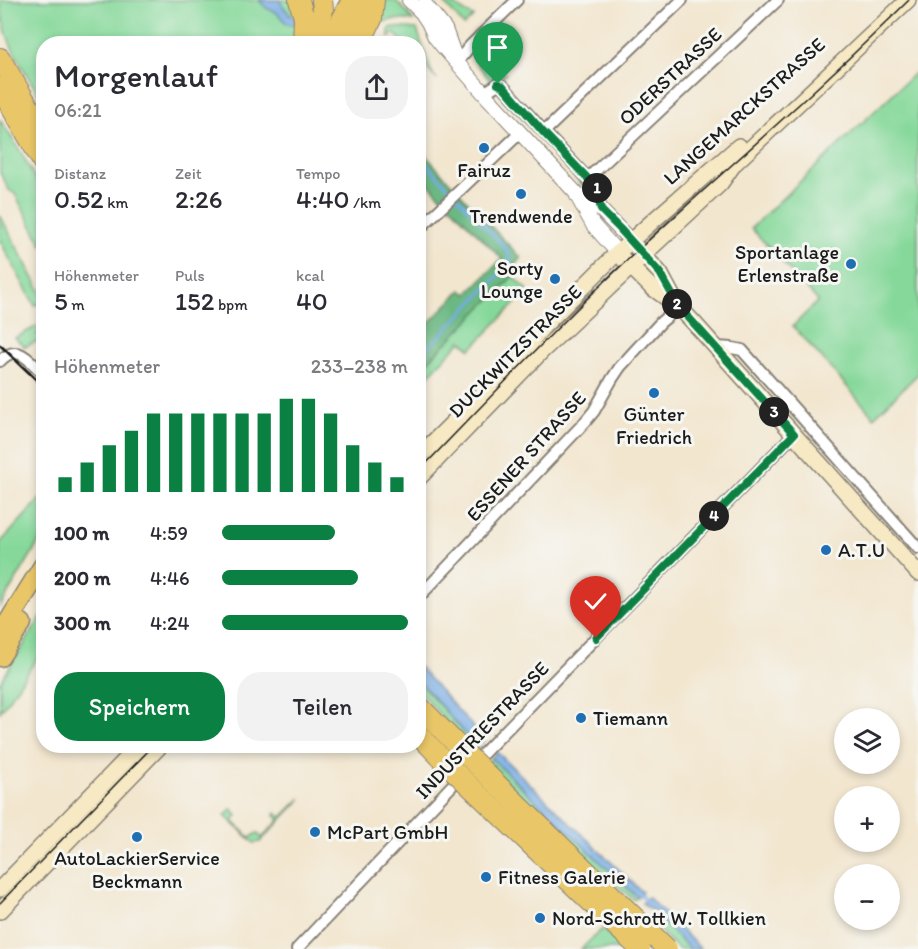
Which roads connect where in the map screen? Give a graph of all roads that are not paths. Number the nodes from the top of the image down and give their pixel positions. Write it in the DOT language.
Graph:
graph roads {
  1 [pos="322,0"];
  2 [pos="351,0"];
  3 [pos="366,0"];
  4 [pos="374,0"];
  5 [pos="410,0"];
  6 [pos="422,0"];
  7 [pos="517,0"];
  8 [pos="682,0"];
  9 [pos="778,0"];
  10 [pos="897,0"];
  11 [pos="908,0"];
  12 [pos="305,27"];
  13 [pos="332,36"];
  14 [pos="347,36"];
  15 [pos="364,36"];
  16 [pos="0,41"];
  17 [pos="0,58"];
  18 [pos="457,62"];
  19 [pos="0,88"];
  20 [pos="484,93"];
  21 [pos="29,106"];
  22 [pos="0,110"];
  23 [pos="36,118"];
  24 [pos="543,132"];
  25 [pos="520,133"];
  26 [pos="36,152"];
  27 [pos="36,155"];
  28 [pos="588,178"];
  29 [pos="575,192"];
  30 [pos="601,210"];
  31 [pos="426,223"];
  32 [pos="631,241"];
  33 [pos="618,253"];
  34 [pos="644,255"];
  35 [pos="631,266"];
  36 [pos="679,307"];
  37 [pos="716,347"];
  38 [pos="0,362"];
  39 [pos="36,367"];
  40 [pos="794,434"];
  41 [pos="426,449"];
  42 [pos="426,471"];
  43 [pos="918,548"];
  44 [pos="918,573"];
  45 [pos="36,577"];
  46 [pos="426,590"];
  47 [pos="36,601"];
  48 [pos="0,634"];
  49 [pos="0,657"];
  50 [pos="426,713"];
  51 [pos="426,728"];
  52 [pos="426,742"];
  53 [pos="132,753"];
  54 [pos="153,753"];
  55 [pos="467,770"];
  56 [pos="0,889"];
  57 [pos="0,911"];
  58 [pos="297,949"];
  59 [pos="640,949"];
  60 [pos="652,949"];
  61 [pos="667,949"];
  1 -- 12 [label="highway"];
  2 -- 13 [label="highway"];
  3 -- 14 [label="highway"];
  4 -- 15 [label="highway"];
  5 -- 18 [label="street"];
  6 -- 18 [label="street"];
  7 -- 18 [label="street"];
  8 -- 24 [label="street"];
  9 -- 28 [label="street, ODERSTRASSE"];
  10 -- 32 [label="main road, LANGEMARCKSTRASSE"];
  11 -- 34 [label="main road, LANGEMARCKSTRASSE"];
  16 -- 21 [label="highway"];
  17 -- 21 [label="highway"];
  18 -- 20 [label="street"];
  19 -- 26 [label="highway"];
  20 -- 24 [label="street"];
  20 -- 25 [label="street"];
  21 -- 23 [label="highway"];
  22 -- 27 [label="highway"];
  24 -- 28 [label="street"];
  25 -- 29 [label="street"];
  25 -- 31 [label="street"];
  28 -- 30 [label="street"];
  29 -- 30 [label="street"];
  29 -- 33 [label="street"];
  30 -- 32 [label="street"];
  32 -- 33 [label="main road, LANGEMARCKSTRASSE"];
  32 -- 34 [label="main road"];
  33 -- 35 [label="main road"];
  33 -- 41 [label="main road, DUCKWITZSTRASSE"];
  34 -- 35 [label="main road, DUCKWITZSTRASSE"];
  34 -- 36 [label="main road"];
  35 -- 36 [label="main road"];
  35 -- 42 [label="main road, DUCKWITZSTRASSE"];
  36 -- 37 [label="main road"];
  36 -- 46 [label="street, ESSENER STRASSE"];
  37 -- 40 [label="main road"];
  37 -- 43 [label="street"];
  38 -- 39 [label="street"];
  40 -- 44 [label="main road"];
  40 -- 55 [label="street, INDUSTRIESTRASSE"];
  45 -- 48 [label="highway"];
  47 -- 49 [label="highway"];
  50 -- 61 [label="highway, bridge"];
  51 -- 55 [label="street"];
  52 -- 59 [label="highway, bridge"];
  53 -- 56 [label="main road"];
  54 -- 57 [label="main road"];
  55 -- 58 [label="street, INDUSTRIESTRASSE"];
  55 -- 60 [label="street"];
}
